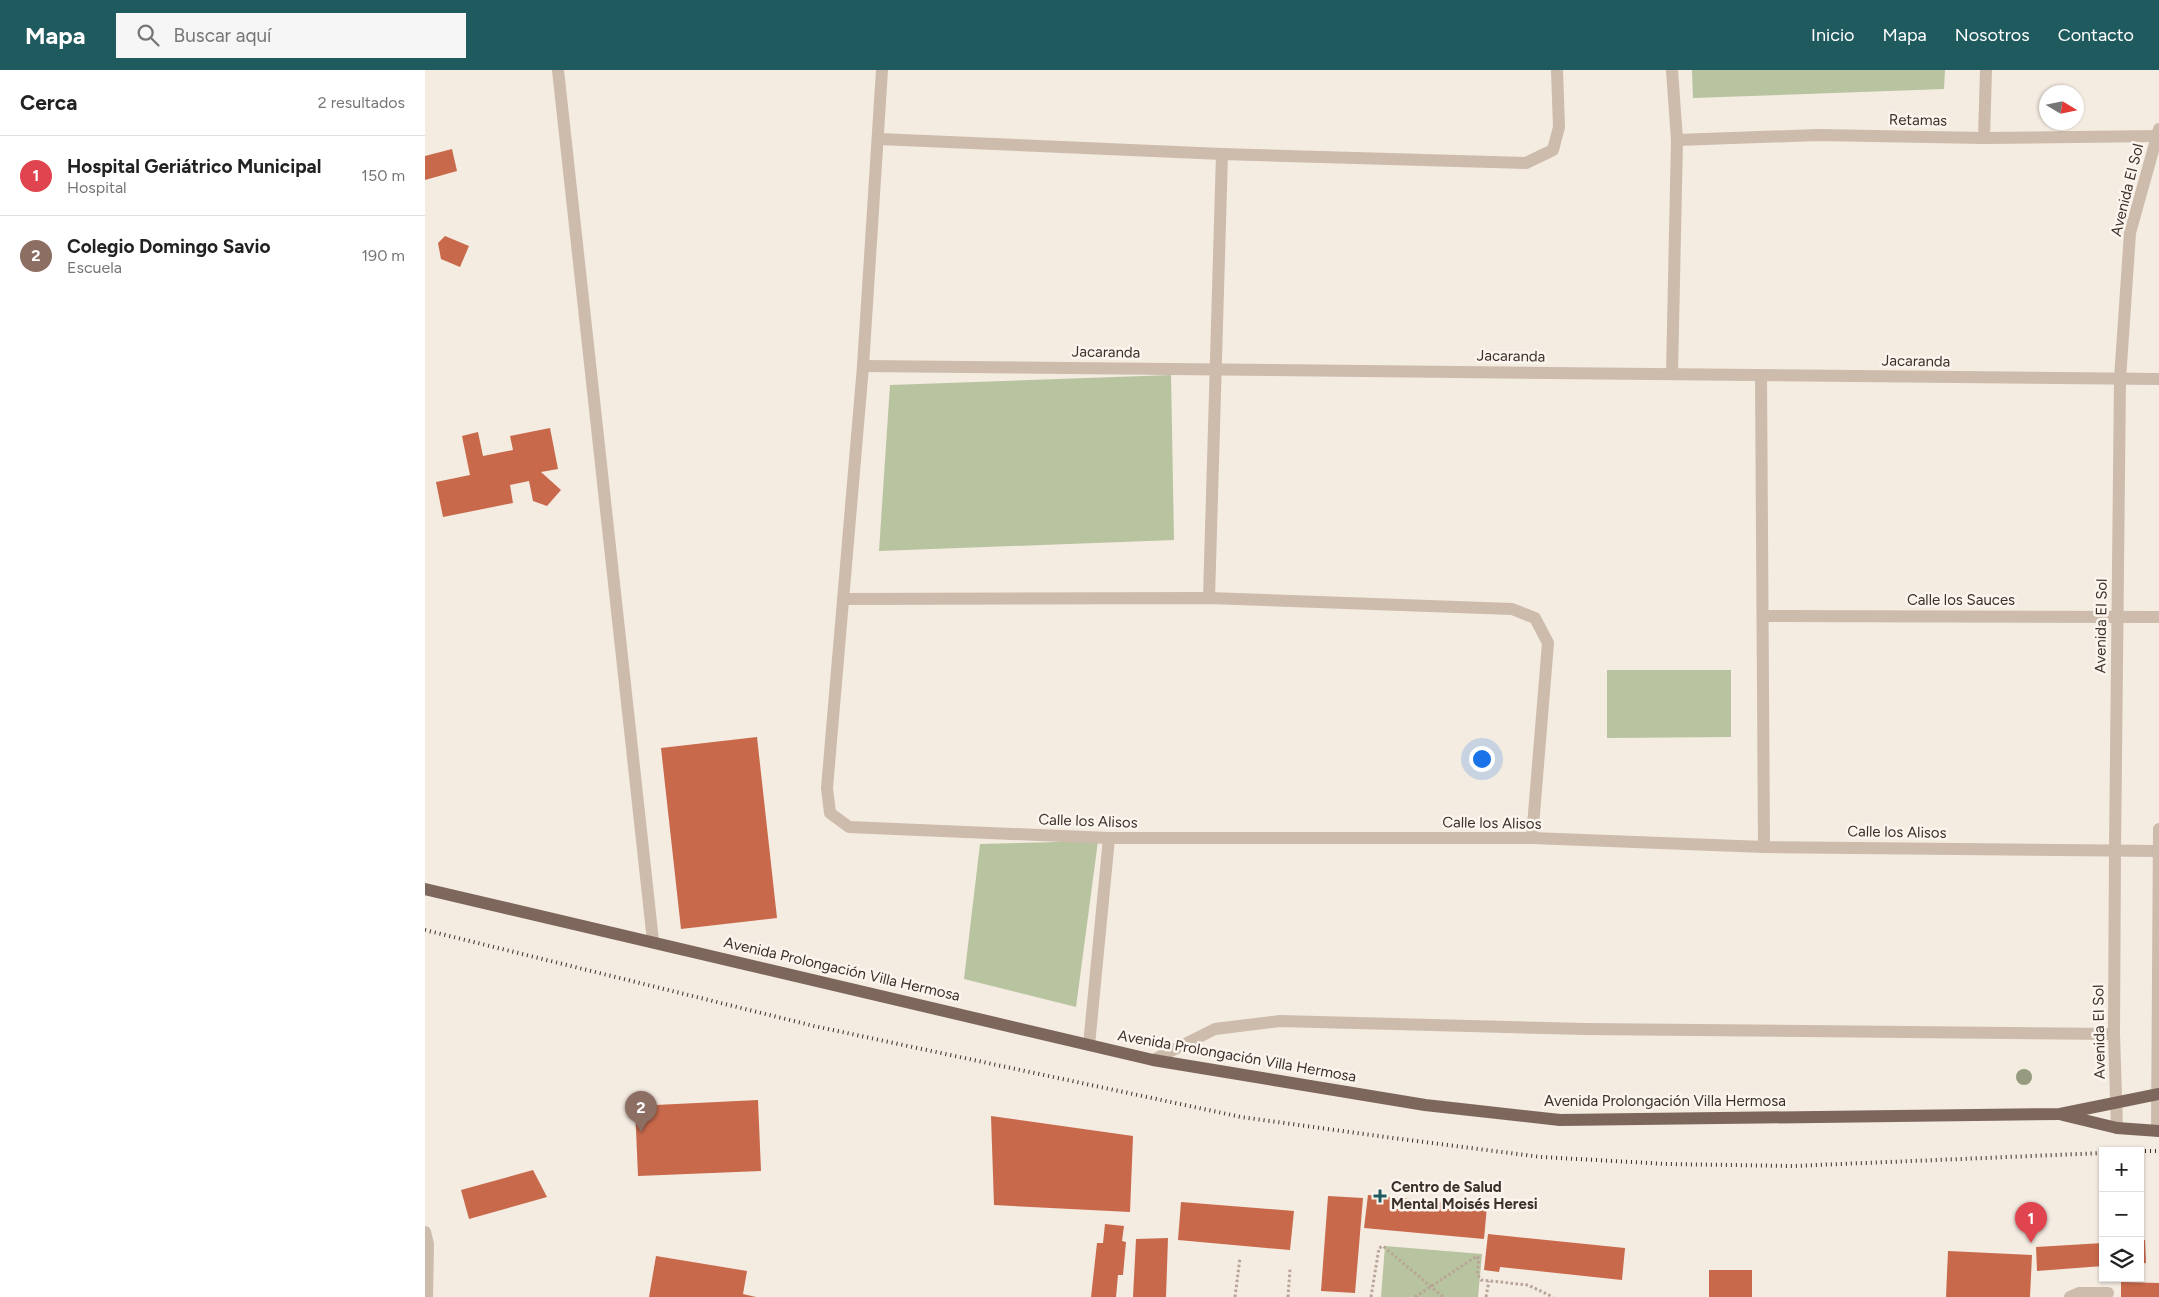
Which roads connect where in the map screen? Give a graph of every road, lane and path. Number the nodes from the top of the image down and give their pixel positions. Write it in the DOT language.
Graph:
graph roads {
  1 [pos="557,70"];
  2 [pos="882,70"];
  3 [pos="1557,70"];
  4 [pos="1672,70"];
  5 [pos="1986,70"];
  6 [pos="2158,134"];
  7 [pos="879,138"];
  8 [pos="1984,138"];
  9 [pos="1677,140"];
  10 [pos="1222,154"];
  11 [pos="863,366"];
  12 [pos="1216,370"];
  13 [pos="1672,374"];
  14 [pos="1761,375"];
  15 [pos="2121,379"];
  16 [pos="2159,379"];
  17 [pos="1209,598"];
  18 [pos="843,599"];
  19 [pos="1763,616"];
  20 [pos="2117,617"];
  21 [pos="2159,617"];
  22 [pos="2159,829"];
  23 [pos="1109,838"];
  24 [pos="1532,838"];
  25 [pos="1765,846"];
  26 [pos="2115,851"];
  27 [pos="2159,852"];
  28 [pos="425,889"];
  29 [pos="653,941"];
  30 [pos="2114,1034"];
  31 [pos="1089,1045"];
  32 [pos="1153,1060"];
  33 [pos="2158,1094"];
  34 [pos="2116,1101"];
  35 [pos="2060,1114"];
  36 [pos="2117,1128"];
  37 [pos="2158,1131"];
  38 [pos="425,1232"];
  39 [pos="1241,1258"];
  40 [pos="1290,1269"];
  41 [pos="1489,1281"];
  42 [pos="1431,1287"];
  43 [pos="2108,1294"];
  44 [pos="427,1297"];
  45 [pos="1235,1297"];
  46 [pos="1288,1297"];
  47 [pos="1371,1297"];
  48 [pos="1415,1297"];
  49 [pos="1443,1297"];
  50 [pos="1486,1297"];
  51 [pos="1553,1297"];
  52 [pos="2070,1297"];
  1 -- 29 [label="street"];
  2 -- 7 [label="street"];
  3 -- 10 [label="street"];
  4 -- 9 [label="street"];
  5 -- 8 [label="street"];
  6 -- 8 [label="street, Retamas"];
  6 -- 15 [label="street, Avenida El Sol"];
  7 -- 10 [label="street"];
  7 -- 11 [label="street"];
  8 -- 9 [label="street, Retamas"];
  9 -- 13 [label="street"];
  10 -- 12 [label="street"];
  11 -- 12 [label="street, Jacaranda"];
  11 -- 18 [label="street"];
  12 -- 13 [label="street, Jacaranda"];
  12 -- 17 [label="street"];
  13 -- 14 [label="street, Jacaranda"];
  14 -- 15 [label="street, Jacaranda"];
  14 -- 19 [label="street"];
  15 -- 16 [label="street, Jacaranda"];
  15 -- 20 [label="street, Avenida El Sol"];
  17 -- 18 [label="street"];
  17 -- 24 [label="street"];
  18 -- 23 [label="street, Calle los Alisos"];
  19 -- 20 [label="street, Calle los Sauces"];
  19 -- 25 [label="street"];
  20 -- 21 [label="street, Calle los Sauces"];
  20 -- 26 [label="street, Avenida El Sol"];
  22 -- 27 [label="street"];
  23 -- 24 [label="street, Calle los Alisos"];
  23 -- 31 [label="street"];
  24 -- 25 [label="street, Calle los Alisos"];
  25 -- 26 [label="street, Calle los Alisos"];
  26 -- 27 [label="street, Calle los Alisos"];
  26 -- 30 [label="street, Avenida El Sol"];
  27 -- 33 [label="street"];
  28 -- 29 [label="main road, Avenida Prolongación Villa Hermosa"];
  29 -- 31 [label="main road, Avenida Prolongación Villa Hermosa"];
  30 -- 32 [label="street"];
  30 -- 34 [label="street, Avenida El Sol"];
  31 -- 32 [label="main road, Avenida Prolongación Villa Hermosa"];
  32 -- 35 [label="main road, Avenida Prolongación Villa Hermosa"];
  33 -- 34 [label="main road, Avenida Prolongación Villa Hermosa"];
  33 -- 37 [label="street"];
  34 -- 35 [label="main road, Avenida Prolongación Villa Hermosa"];
  34 -- 36 [label="street, Avenida El Sol"];
  35 -- 36 [label="main road, Avenida Prolongación Villa Hermosa"];
  36 -- 37 [label="main road, Avenida Prolongación Villa Hermosa"];
  38 -- 44 [label="street"];
  39 -- 45 [label="path"];
  40 -- 46 [label="path"];
  41 -- 42 [label="path"];
  41 -- 50 [label="path"];
  41 -- 51 [label="path"];
  42 -- 47 [label="path"];
  42 -- 48 [label="path"];
  42 -- 49 [label="path"];
  43 -- 52 [label="street"];
}
